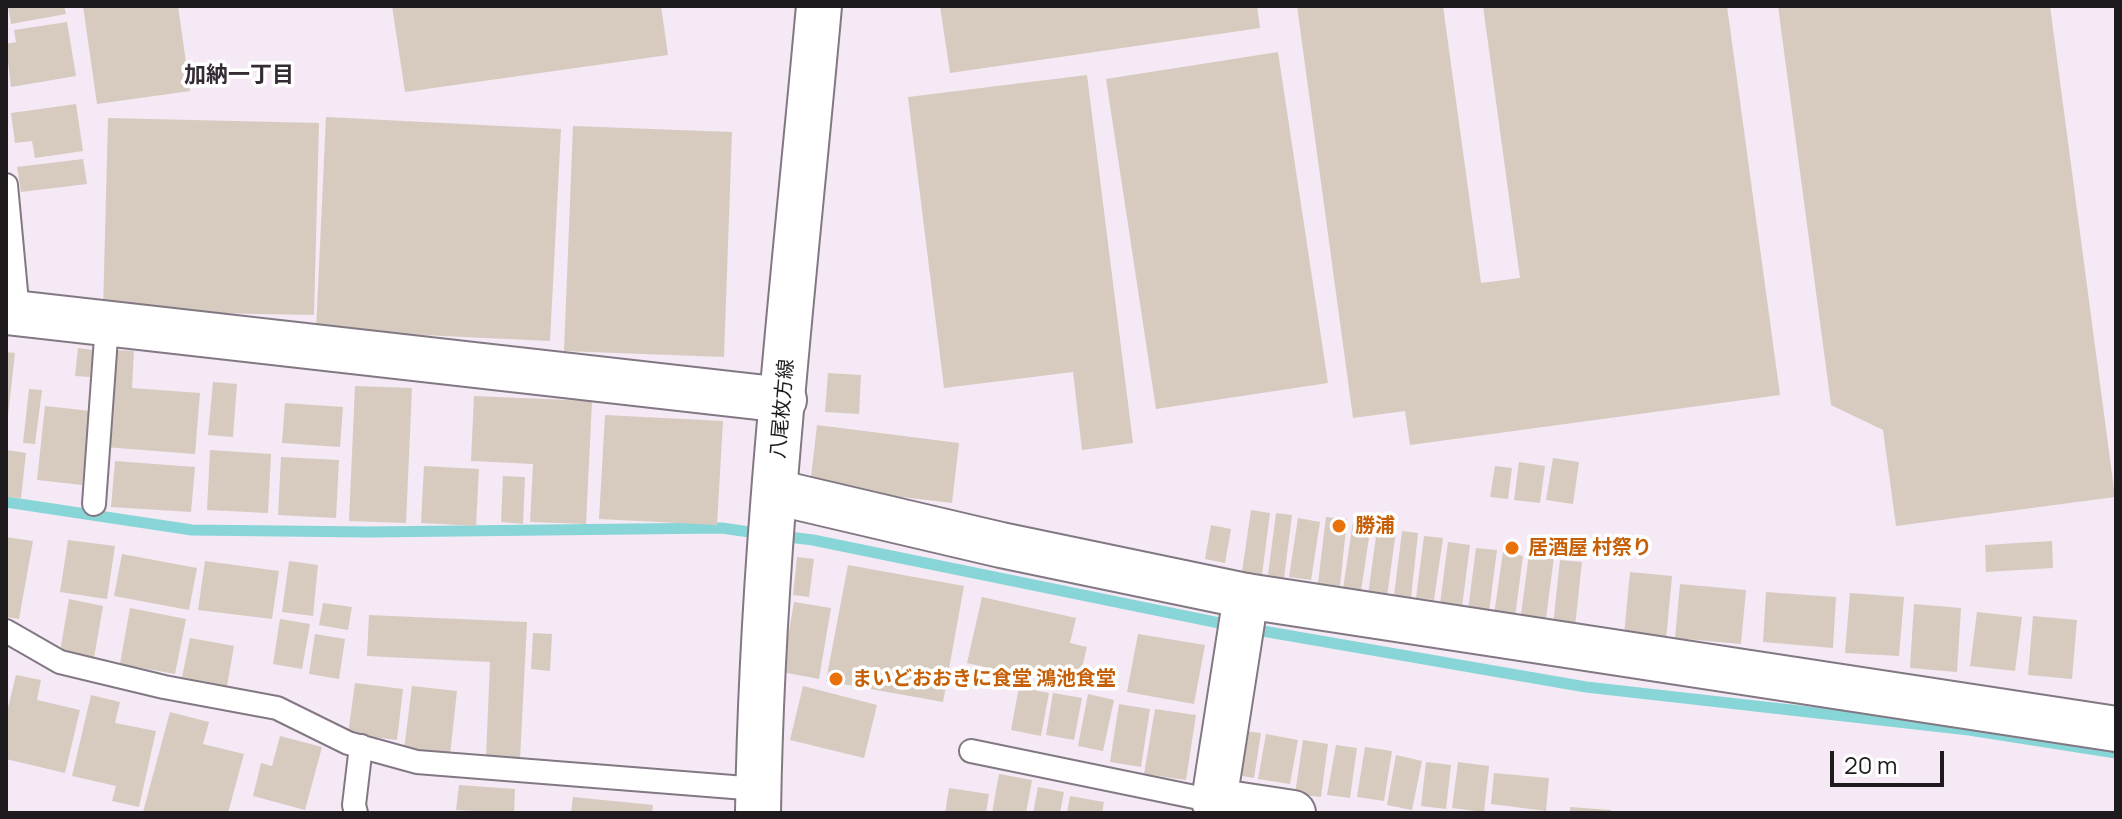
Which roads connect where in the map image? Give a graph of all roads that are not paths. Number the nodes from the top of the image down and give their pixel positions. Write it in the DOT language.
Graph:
graph roads {
  1 [pos="819,6"];
  2 [pos="6,185"];
  3 [pos="12,313"];
  4 [pos="107,324"];
  5 [pos="784,400"];
  6 [pos="774,501"];
  7 [pos="94,504"];
  8 [pos="1246,599"];
  9 [pos="6,631"];
  10 [pos="2116,729"];
  11 [pos="361,746"];
  12 [pos="971,751"];
  13 [pos="758,801"];
  14 [pos="1214,801"];
  15 [pos="356,813"];
  16 [pos="1293,813"];
  1 -- 5 [label="street, 八尾枚方線"];
  2 -- 3 [label="lane"];
  3 -- 4 [label="street"];
  4 -- 5 [label="street"];
  4 -- 7 [label="lane"];
  5 -- 6 [label="street, 八尾枚方線"];
  6 -- 8 [label="street"];
  6 -- 13 [label="street, 八尾枚方線"];
  8 -- 10 [label="street"];
  8 -- 14 [label="street"];
  9 -- 11 [label="lane"];
  11 -- 13 [label="lane"];
  11 -- 15 [label="lane"];
  12 -- 14 [label="lane"];
  14 -- 16 [label="street"];
}
